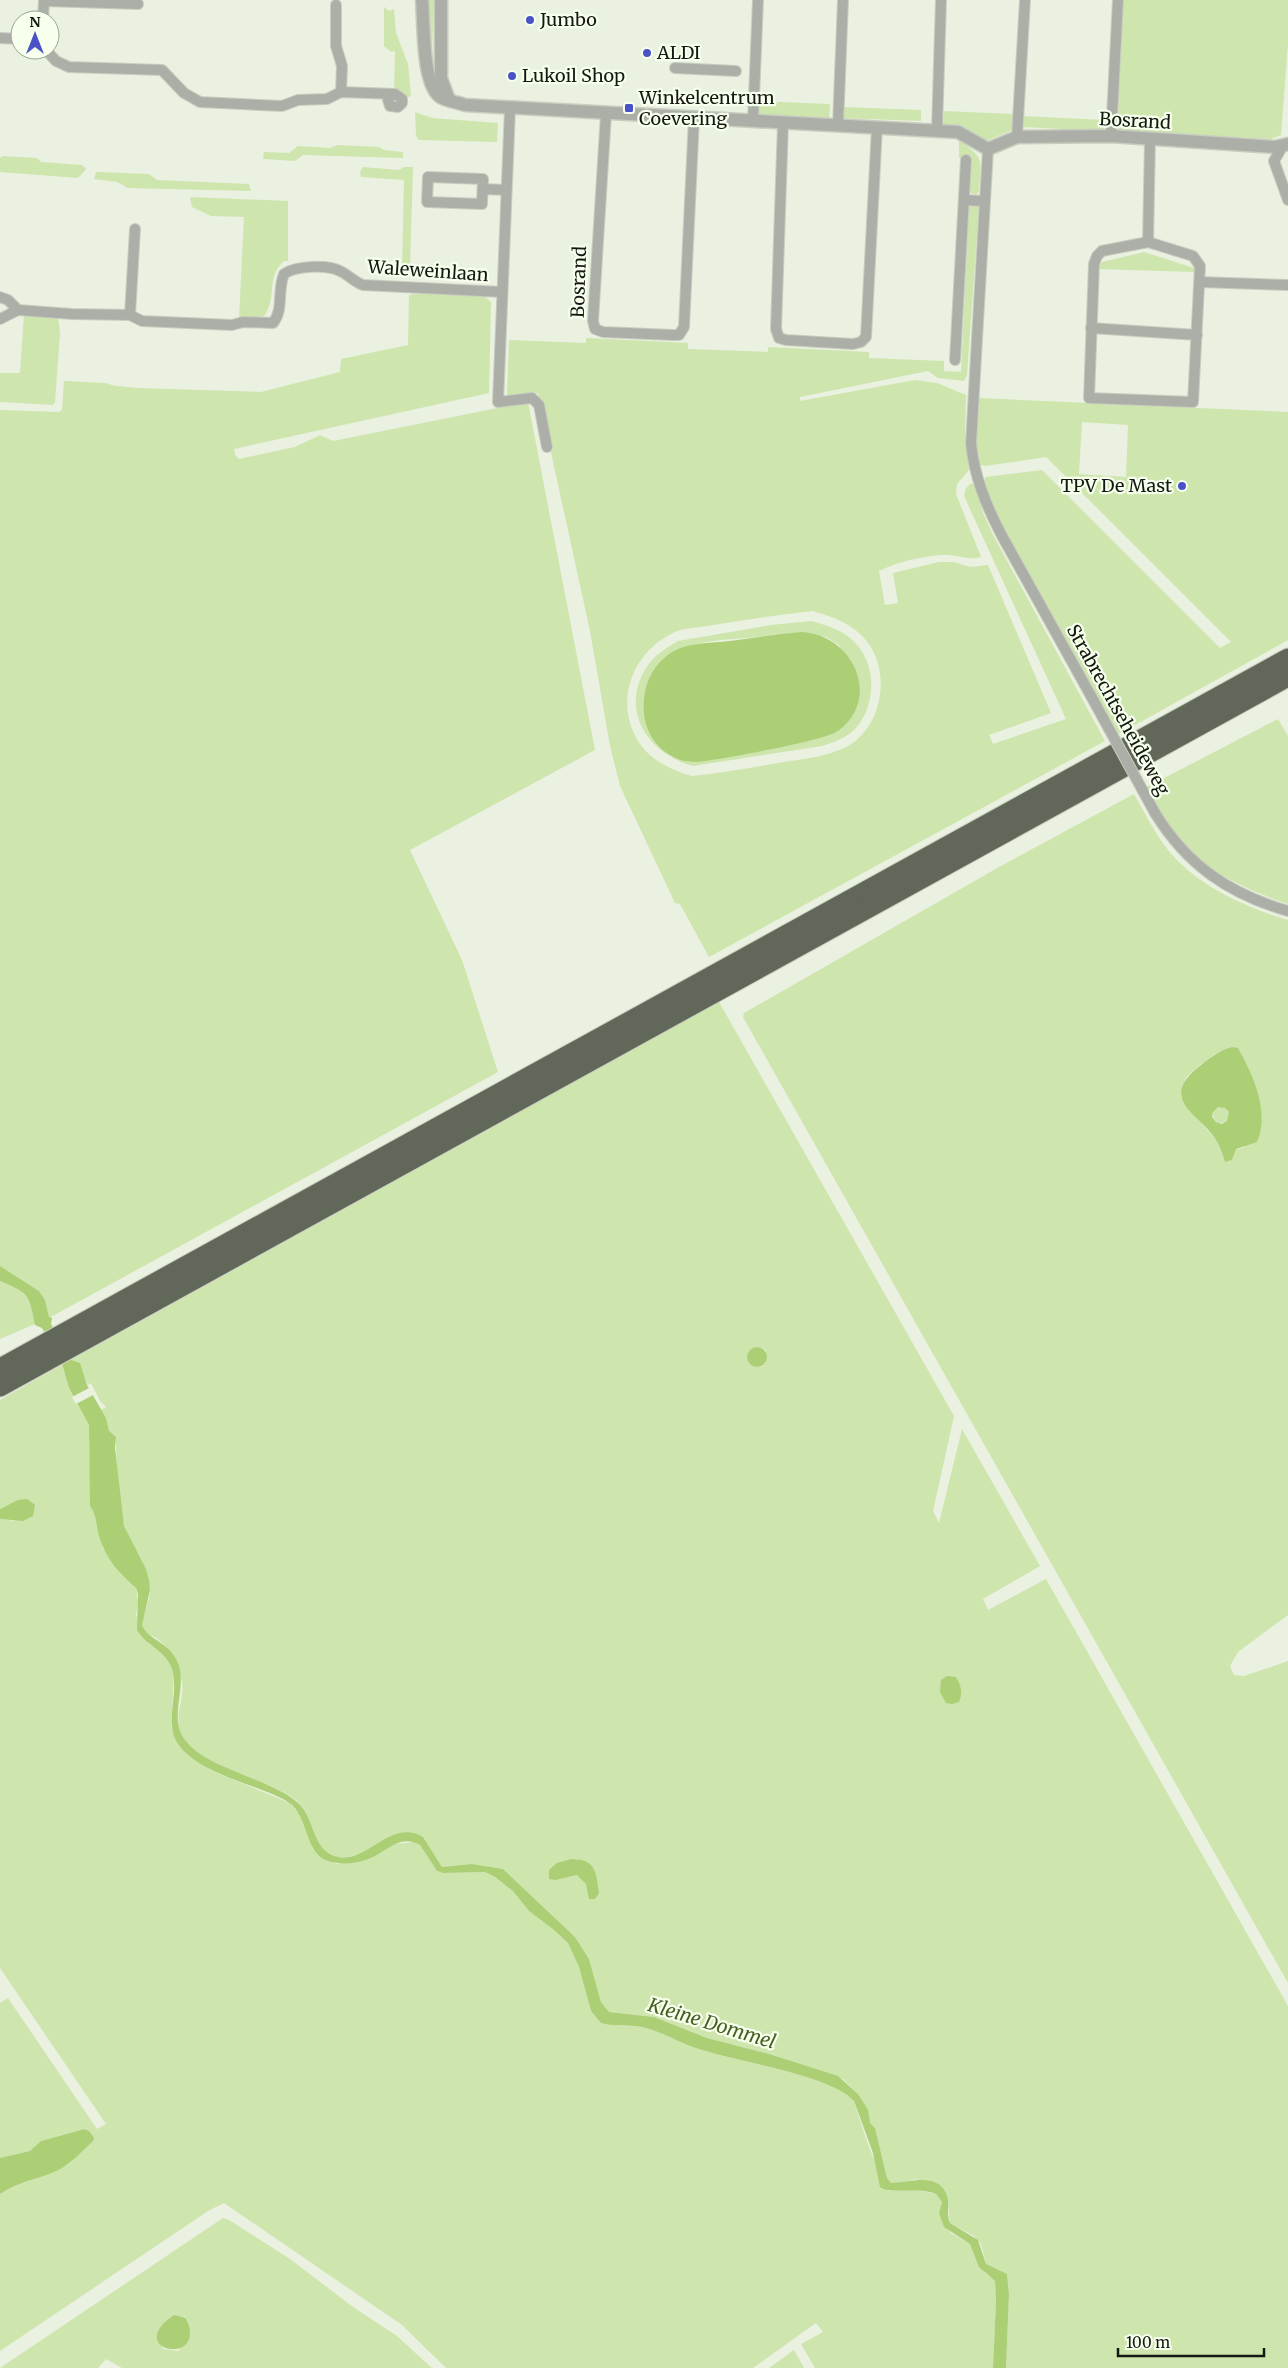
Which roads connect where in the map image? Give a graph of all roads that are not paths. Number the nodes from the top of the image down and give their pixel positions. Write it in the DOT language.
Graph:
graph roads {
  1 [pos="44,0"];
  2 [pos="422,0"];
  3 [pos="441,0"];
  4 [pos="758,0"];
  5 [pos="843,0"];
  6 [pos="941,0"];
  7 [pos="1025,0"];
  8 [pos="1118,0"];
  9 [pos="138,4"];
  10 [pos="336,5"];
  11 [pos="56,60"];
  12 [pos="675,68"];
  13 [pos="736,71"];
  14 [pos="341,92"];
  15 [pos="391,95"];
  16 [pos="450,100"];
  17 [pos="510,109"];
  18 [pos="606,114"];
  19 [pos="694,118"];
  20 [pos="753,121"];
  21 [pos="783,122"];
  22 [pos="838,125"];
  23 [pos="876,127"];
  24 [pos="937,130"];
  25 [pos="1111,136"];
  26 [pos="1017,137"];
  27 [pos="1150,139"];
  28 [pos="1285,145"];
  29 [pos="988,149"];
  30 [pos="966,160"];
  31 [pos="482,189"];
  32 [pos="506,190"];
  33 [pos="964,200"];
  34 [pos="1288,200"];
  35 [pos="984,201"];
  36 [pos="135,229"];
  37 [pos="1148,242"];
  38 [pos="1200,282"];
  39 [pos="1288,285"];
  40 [pos="502,292"];
  41 [pos="0,297"];
  42 [pos="18,310"];
  43 [pos="130,315"];
  44 [pos="0,319"];
  45 [pos="1091,328"];
  46 [pos="1197,335"];
  47 [pos="956,360"];
  48 [pos="547,447"];
  49 [pos="1288,658"];
  50 [pos="1288,677"];
  51 [pos="1288,910"];
  52 [pos="57,1346"];
  53 [pos="0,1358"];
  54 [pos="0,1368"];
  55 [pos="0,1387"];
  1 -- 9 [label="street"];
  2 -- 16 [label="street"];
  3 -- 16 [label="street"];
  4 -- 20 [label="street"];
  5 -- 22 [label="street"];
  6 -- 24 [label="street"];
  7 -- 26 [label="street"];
  8 -- 25 [label="street"];
  10 -- 14 [label="street"];
  11 -- 14 [label="street"];
  12 -- 13 [label="street"];
  14 -- 15 [label="street"];
  16 -- 17 [label="street"];
  17 -- 18 [label="street"];
  17 -- 32 [label="street"];
  18 -- 19 [label="street"];
  18 -- 19 [label="street, Bosrand"];
  19 -- 20 [label="street"];
  20 -- 21 [label="street"];
  21 -- 22 [label="street"];
  21 -- 23 [label="street"];
  22 -- 23 [label="street"];
  23 -- 24 [label="street"];
  24 -- 29 [label="street"];
  25 -- 26 [label="street, Bosrand"];
  25 -- 27 [label="street, Bosrand"];
  26 -- 29 [label="street, Bosrand"];
  27 -- 28 [label="street, Bosrand"];
  27 -- 37 [label="street"];
  28 -- 34 [label="street, Bosrand"];
  29 -- 35 [label="street"];
  30 -- 33 [label="street"];
  31 -- 31 [label="street"];
  31 -- 32 [label="street"];
  32 -- 40 [label="street"];
  33 -- 35 [label="street"];
  33 -- 47 [label="street"];
  35 -- 51 [label="street, Strabrechtseheideweg, bridge"];
  36 -- 43 [label="street"];
  37 -- 38 [label="street"];
  37 -- 45 [label="street"];
  38 -- 39 [label="street"];
  38 -- 46 [label="street"];
  40 -- 43 [label="street, Waleweinlaan"];
  40 -- 48 [label="street"];
  41 -- 42 [label="street"];
  42 -- 43 [label="street, Waleweinlaan"];
  42 -- 44 [label="street"];
  45 -- 46 [label="street"];
  45 -- 46 [label="street"];
  49 -- 52 [label="highway"];
  50 -- 52 [label="highway"];
  52 -- 53 [label="highway"];
  52 -- 54 [label="highway"];
  52 -- 55 [label="highway"];
}
